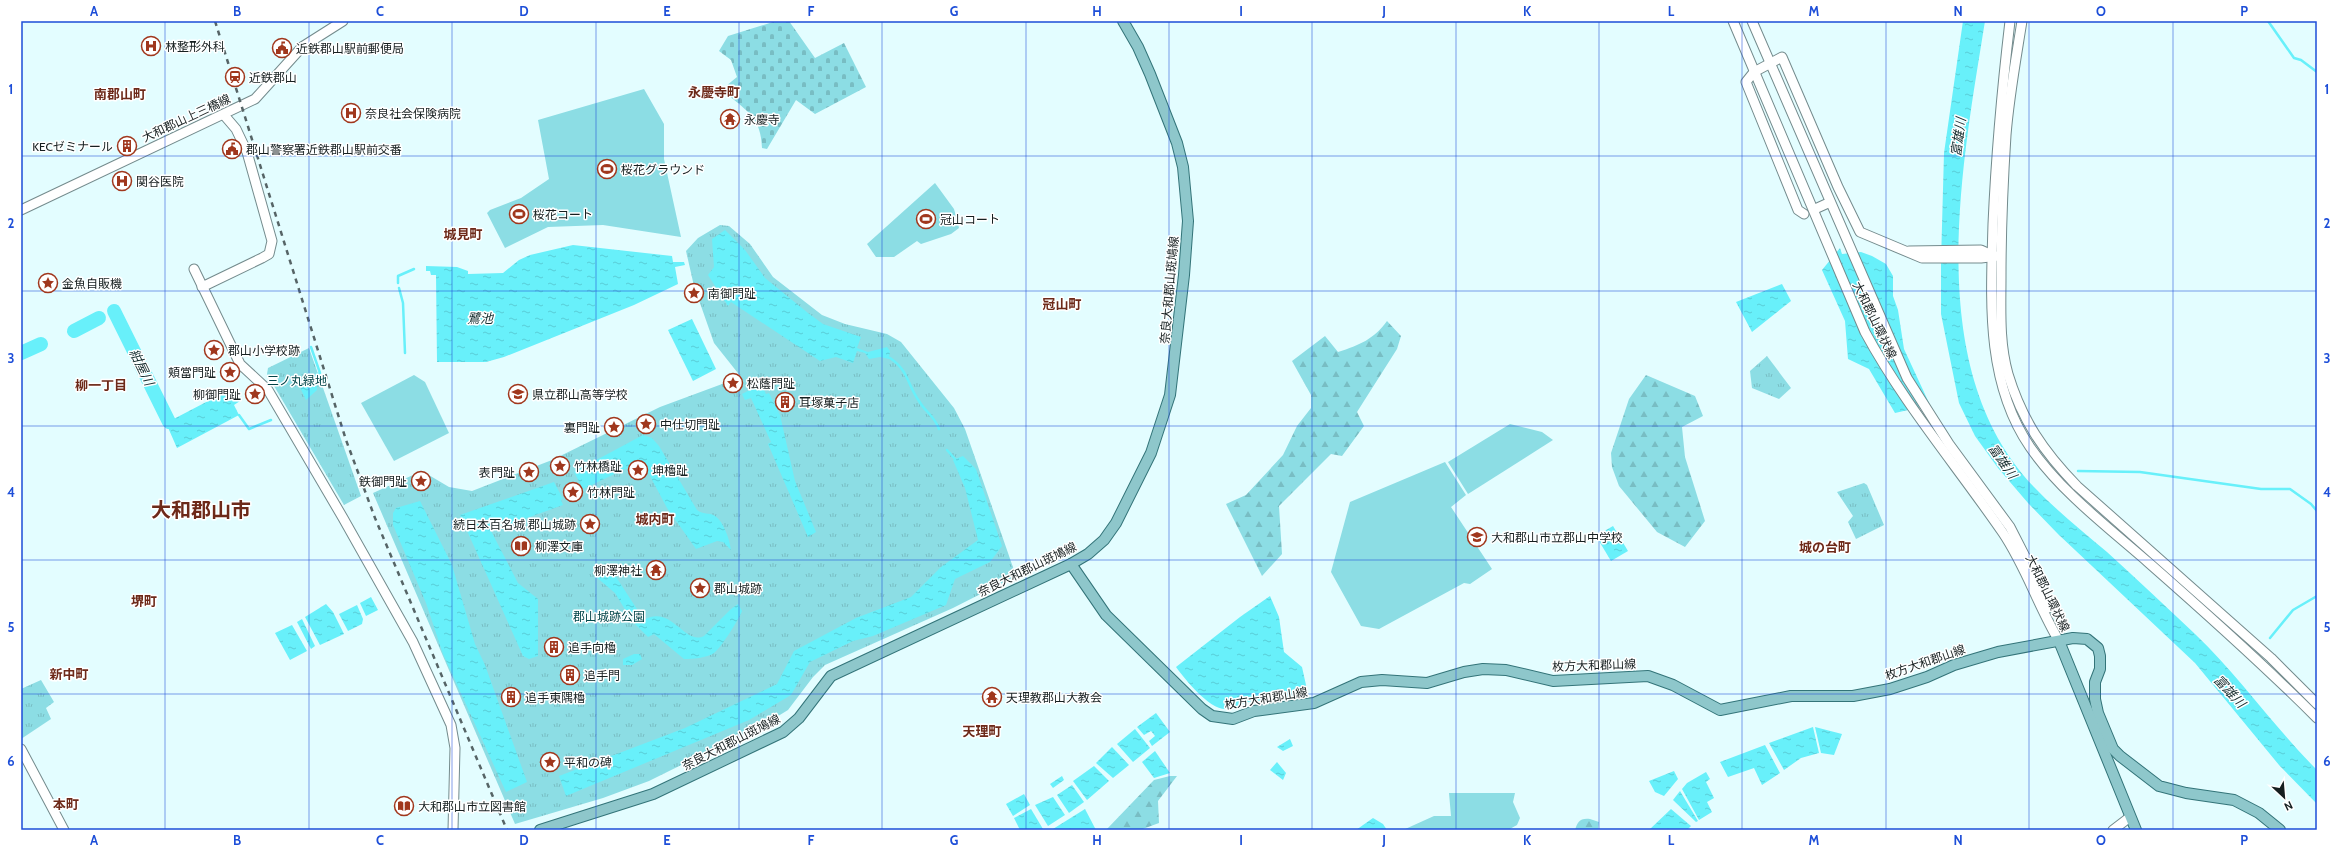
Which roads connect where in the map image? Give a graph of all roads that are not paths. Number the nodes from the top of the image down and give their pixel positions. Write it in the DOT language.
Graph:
graph roads {
  1 [pos="343,21"];
  2 [pos="1123,21"];
  3 [pos="1733,21"];
  4 [pos="1752,21"];
  5 [pos="2010,21"];
  6 [pos="2022,21"];
  7 [pos="1769,64"];
  8 [pos="1754,72"];
  9 [pos="224,115"];
  10 [pos="1826,204"];
  11 [pos="1815,209"];
  12 [pos="21,210"];
  13 [pos="1804,214"];
  14 [pos="1997,256"];
  15 [pos="194,269"];
  16 [pos="202,287"];
  17 [pos="1071,564"];
  18 [pos="2059,641"];
  19 [pos="2317,704"];
  20 [pos="2317,718"];
  21 [pos="21,749"];
  22 [pos="2130,817"];
  23 [pos="64,830"];
  24 [pos="453,830"];
  25 [pos="540,830"];
  26 [pos="2113,830"];
  27 [pos="2136,830"];
  28 [pos="2280,830"];
  1 -- 9 [label="main road, 大和郡山上三橋線"];
  2 -- 17 [label="main road, 奈良大和郡山斑鳩線"];
  3 -- 8 [label="main road, 大和郡山環状線"];
  4 -- 7 [label="main road, 大和郡山環状線"];
  5 -- 14 [label="main road"];
  6 -- 14 [label="main road"];
  7 -- 8 [label="main road"];
  7 -- 14 [label="main road"];
  7 -- 18 [label="main road, 大和郡山環状線"];
  8 -- 13 [label="main road"];
  8 -- 18 [label="main road, 大和郡山環状線"];
  9 -- 12 [label="main road, 大和郡山上三橋線"];
  9 -- 16 [label="main road"];
  10 -- 11 [label="main road"];
  14 -- 19 [label="main road"];
  14 -- 20 [label="main road"];
  15 -- 16 [label="main road"];
  16 -- 24 [label="main road"];
  17 -- 18 [label="main road, 枚方大和郡山線"];
  17 -- 25 [label="main road, 奈良大和郡山斑鳩線"];
  18 -- 22 [label="main road"];
  18 -- 28 [label="main road, 枚方大和郡山線"];
  21 -- 23 [label="main road"];
  22 -- 26 [label="main road"];
  22 -- 27 [label="main road"];
}
